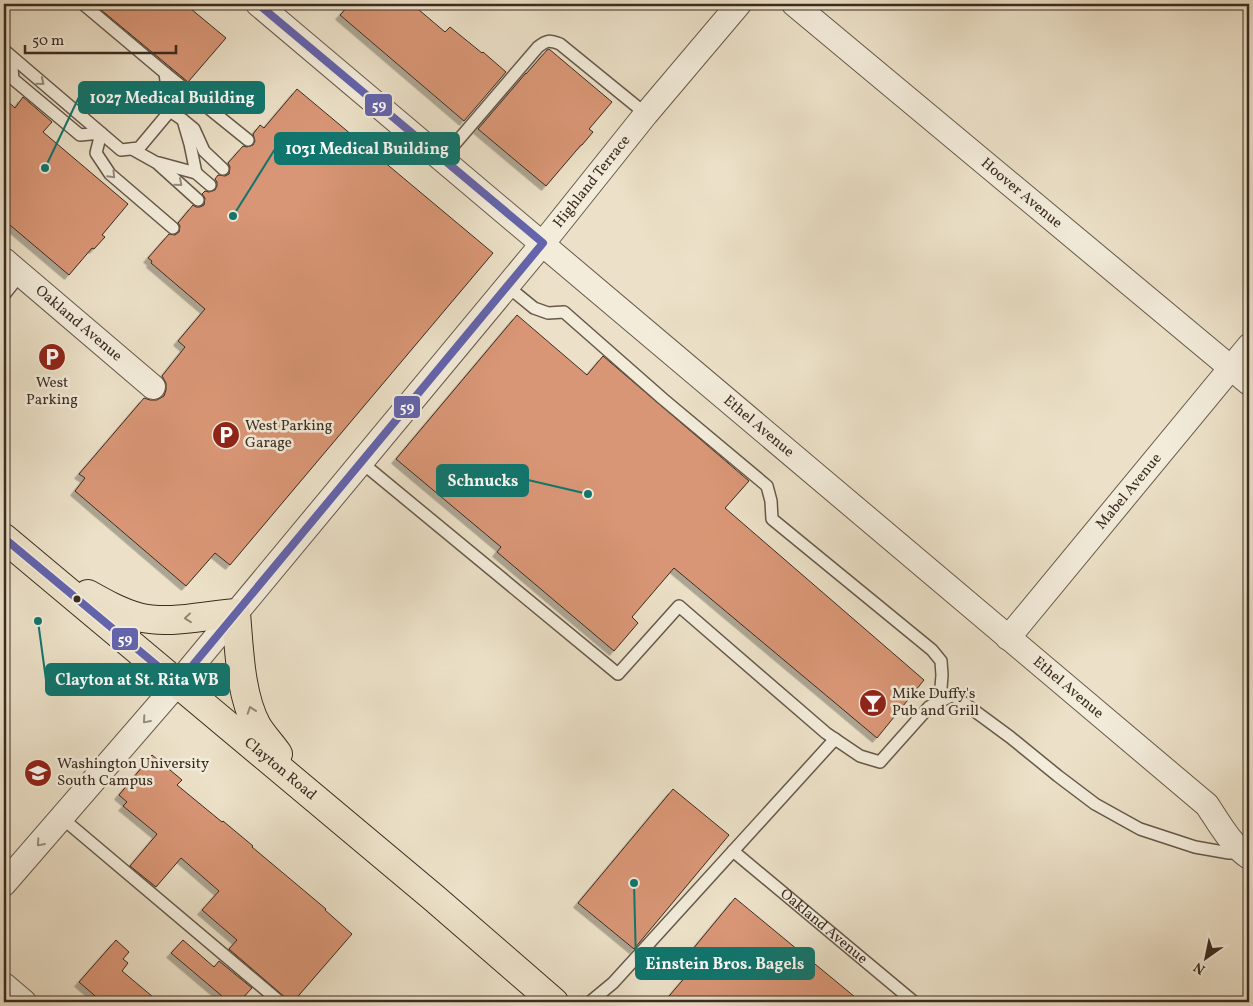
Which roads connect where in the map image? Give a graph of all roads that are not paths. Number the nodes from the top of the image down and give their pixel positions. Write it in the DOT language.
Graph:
graph roads {
  1 [pos="83,4"];
  2 [pos="258,4"];
  3 [pos="739,4"];
  4 [pos="794,4"];
  5 [pos="8,53"];
  6 [pos="165,73"];
  7 [pos="170,111"];
  8 [pos="646,114"];
  9 [pos="183,120"];
  10 [pos="101,133"];
  11 [pos="248,140"];
  12 [pos="132,149"];
  13 [pos="442,159"];
  14 [pos="157,163"];
  15 [pos="223,169"];
  16 [pos="196,173"];
  17 [pos="210,185"];
  18 [pos="198,200"];
  19 [pos="173,228"];
  20 [pos="542,244"];
  21 [pos="12,268"];
  22 [pos="507,286"];
  23 [pos="4,295"];
  24 [pos="1249,346"];
  25 [pos="1231,368"];
  26 [pos="1249,383"];
  27 [pos="153,387"];
  28 [pos="361,462"];
  29 [pos="4,538"];
  30 [pos="42,570"];
  31 [pos="236,613"];
  32 [pos="1008,638"];
  33 [pos="178,683"];
  34 [pos="940,701"];
  35 [pos="835,739"];
  36 [pos="308,793"];
  37 [pos="62,818"];
  38 [pos="733,851"];
  39 [pos="1246,855"];
  40 [pos="4,884"];
  41 [pos="4,984"];
  42 [pos="24,1002"];
  43 [pos="280,1002"];
  44 [pos="554,1002"];
  45 [pos="590,1002"];
  46 [pos="914,1002"];
  1 -- 6 [label="lane"];
  2 -- 13 [label="street, Ethel Avenue"];
  3 -- 8 [label="street, Highland Terrace"];
  4 -- 25 [label="street, Hoover Avenue"];
  5 -- 10 [label="lane, one-way"];
  6 -- 7 [label="lane"];
  6 -- 11 [label="lane"];
  7 -- 9 [label="lane"];
  7 -- 12 [label="lane"];
  8 -- 13 [label="lane"];
  8 -- 20 [label="street, Highland Terrace"];
  9 -- 15 [label="lane"];
  9 -- 16 [label="lane"];
  10 -- 12 [label="lane"];
  10 -- 19 [label="lane, one-way"];
  12 -- 14 [label="lane"];
  13 -- 20 [label="street, Ethel Avenue"];
  14 -- 16 [label="lane"];
  14 -- 18 [label="lane, one-way"];
  16 -- 17 [label="lane"];
  20 -- 22 [label="street, Highland Terrace"];
  20 -- 32 [label="street, Ethel Avenue"];
  21 -- 23 [label="lane"];
  21 -- 27 [label="street, Oakland Avenue"];
  22 -- 28 [label="street, Highland Terrace"];
  22 -- 34 [label="lane"];
  24 -- 25 [label="street, Mabel Avenue"];
  25 -- 26 [label="street, Hoover Avenue"];
  25 -- 32 [label="street, Mabel Avenue"];
  28 -- 31 [label="street, Highland Terrace"];
  28 -- 35 [label="lane"];
  29 -- 30 [label="main road, Clayton Road"];
  31 -- 30 [label="main road, one-way"];
  30 -- 33 [label="main road, Clayton Road"];
  31 -- 33 [label="street, Highland Terrace"];
  36 -- 31 [label="main road, one-way"];
  32 -- 39 [label="street, Ethel Avenue"];
  33 -- 36 [label="main road, Clayton Road"];
  33 -- 37 [label="street, Highland Terrace, one-way"];
  34 -- 35 [label="lane"];
  34 -- 39 [label="lane"];
  35 -- 38 [label="lane"];
  36 -- 44 [label="main road, Clayton Road"];
  37 -- 40 [label="street, Highland Terrace, one-way"];
  37 -- 43 [label="lane"];
  38 -- 45 [label="lane"];
  38 -- 46 [label="lane, Oakland Avenue"];
  41 -- 42 [label="street"];
}
